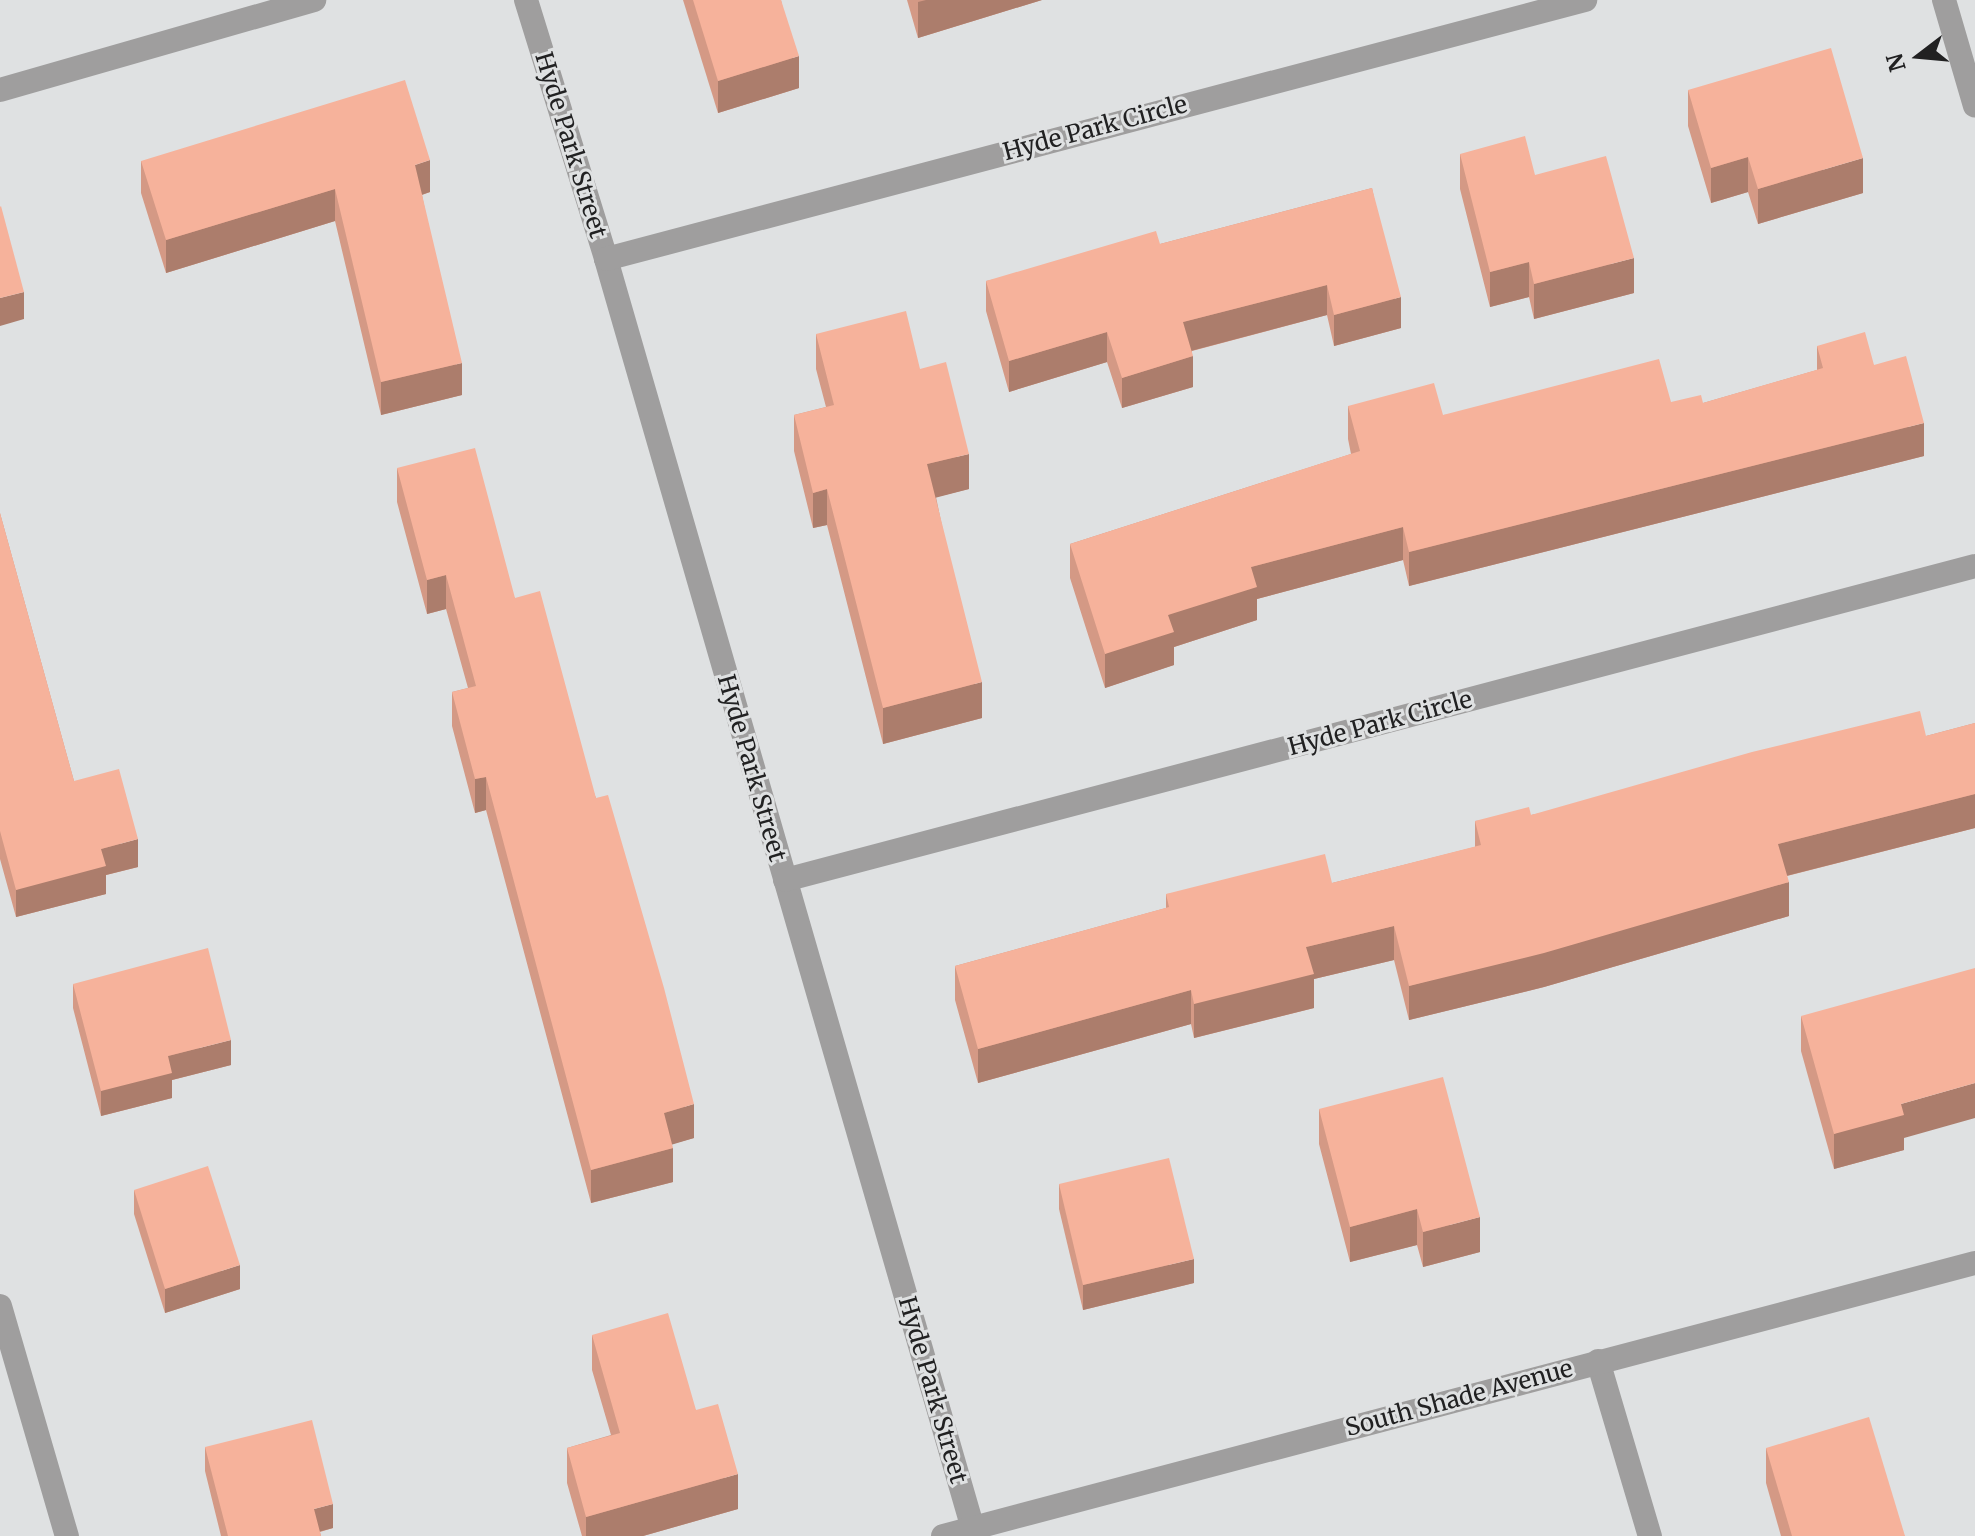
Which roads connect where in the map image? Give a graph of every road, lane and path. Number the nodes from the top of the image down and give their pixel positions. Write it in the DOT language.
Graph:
graph roads {
  1 [pos="314,0"];
  2 [pos="526,0"];
  3 [pos="1585,0"];
  4 [pos="1944,0"];
  5 [pos="0,90"];
  6 [pos="1975,106"];
  7 [pos="606,259"];
  8 [pos="1975,566"];
  9 [pos="785,880"];
  10 [pos="1975,1263"];
  11 [pos="0,1306"];
  12 [pos="1598,1361"];
  13 [pos="973,1532"];
  14 [pos="67,1536"];
  15 [pos="943,1536"];
  16 [pos="1650,1536"];
  1 -- 5 [label="street"];
  2 -- 7 [label="street, Hyde Park Street"];
  3 -- 7 [label="street, Hyde Park Circle"];
  4 -- 6 [label="street"];
  7 -- 9 [label="street, Hyde Park Street"];
  8 -- 9 [label="street, Hyde Park Circle"];
  9 -- 13 [label="street, Hyde Park Street"];
  10 -- 12 [label="street, South Shade Avenue"];
  11 -- 14 [label="street"];
  12 -- 13 [label="street, South Shade Avenue"];
  12 -- 16 [label="street"];
  13 -- 15 [label="street, South Shade Avenue"];
}
